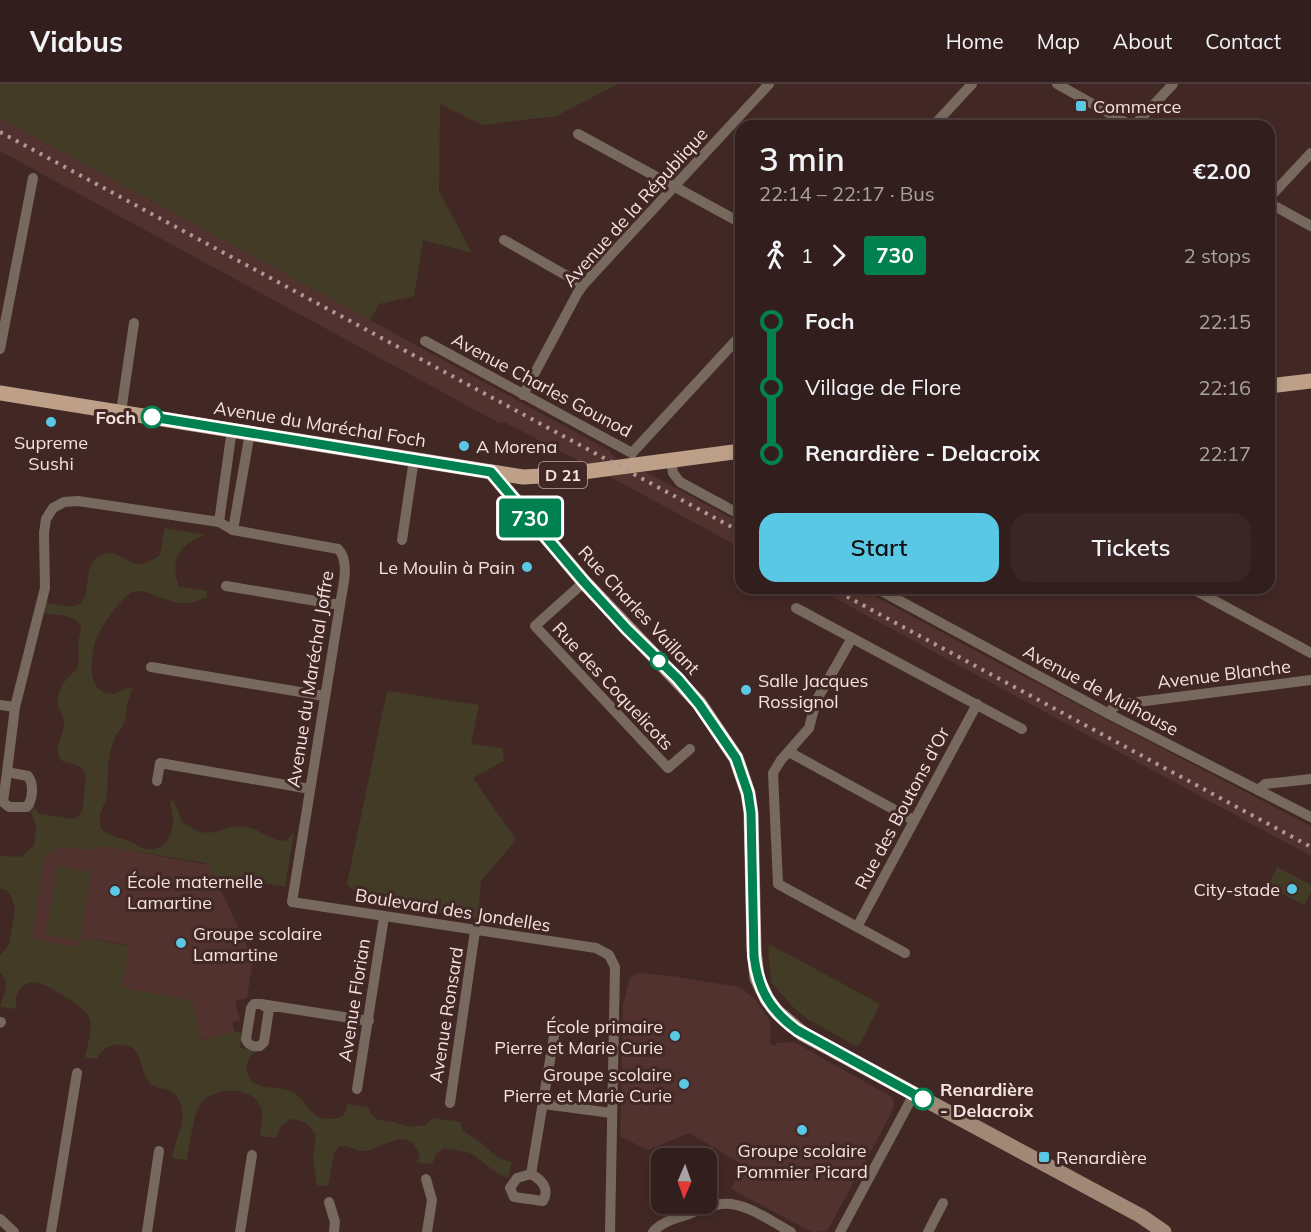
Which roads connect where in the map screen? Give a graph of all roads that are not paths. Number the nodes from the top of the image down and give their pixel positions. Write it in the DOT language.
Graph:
graph roads {
  1 [pos="770,84"];
  2 [pos="972,84"];
  3 [pos="1057,84"];
  4 [pos="1173,84"];
  5 [pos="736,120"];
  6 [pos="939,120"];
  7 [pos="1122,120"];
  8 [pos="1139,120"];
  9 [pos="735,121"];
  10 [pos="578,134"];
  11 [pos="1311,153"];
  12 [pos="33,178"];
  13 [pos="674,186"];
  14 [pos="1275,192"];
  15 [pos="1275,206"];
  16 [pos="735,220"];
  17 [pos="1311,226"];
  18 [pos="504,240"];
  19 [pos="583,285"];
  20 [pos="134,323"];
  21 [pos="425,341"];
  22 [pos="735,341"];
  23 [pos="0,348"];
  24 [pos="1311,381"];
  25 [pos="1275,385"];
  26 [pos="0,393"];
  27 [pos="523,394"];
  28 [pos="121,412"];
  29 [pos="232,429"];
  30 [pos="250,432"];
  31 [pos="735,452"];
  32 [pos="414,459"];
  33 [pos="633,459"];
  34 [pos="671,460"];
  35 [pos="491,472"];
  36 [pos="735,512"];
  37 [pos="219,522"];
  38 [pos="233,530"];
  39 [pos="402,540"];
  40 [pos="584,582"];
  41 [pos="226,586"];
  42 [pos="887,594"];
  43 [pos="1211,594"];
  44 [pos="340,605"];
  45 [pos="796,608"];
  46 [pos="852,638"];
  47 [pos="1311,653"];
  48 [pos="151,667"];
  49 [pos="1311,680"];
  50 [pos="324,696"];
  51 [pos="977,704"];
  52 [pos="0,705"];
  53 [pos="15,707"];
  54 [pos="1109,714"];
  55 [pos="1022,729"];
  56 [pos="690,749"];
  57 [pos="789,752"];
  58 [pos="7,772"];
  59 [pos="1311,778"];
  60 [pos="157,781"];
  61 [pos="3,785"];
  62 [pos="310,789"];
  63 [pos="1258,790"];
  64 [pos="1311,818"];
  65 [pos="913,820"];
  66 [pos="292,902"];
  67 [pos="384,917"];
  68 [pos="857,927"];
  69 [pos="475,931"];
  70 [pos="904,953"];
  71 [pos="261,1004"];
  72 [pos="369,1021"];
  73 [pos="556,1024"];
  74 [pos="77,1073"];
  75 [pos="357,1089"];
  76 [pos="914,1094"];
  77 [pos="450,1103"];
  78 [pos="544,1104"];
  79 [pos="611,1113"];
  80 [pos="159,1151"];
  81 [pos="252,1155"];
  82 [pos="531,1174"];
  83 [pos="426,1179"];
  84 [pos="329,1202"];
  85 [pos="944,1203"];
  86 [pos="1141,1216"];
  87 [pos="0,1219"];
  88 [pos="775,1228"];
  89 [pos="14,1232"];
  90 [pos="51,1232"];
  91 [pos="147,1232"];
  92 [pos="240,1232"];
  93 [pos="334,1232"];
  94 [pos="427,1232"];
  95 [pos="610,1232"];
  96 [pos="653,1232"];
  97 [pos="791,1232"];
  98 [pos="840,1232"];
  99 [pos="928,1232"];
  100 [pos="1164,1232"];
  101 [pos="1178,1232"];
  1 -- 5 [label="street, Avenue de la République"];
  2 -- 6 [label="street"];
  3 -- 7 [label="street"];
  4 -- 8 [label="street"];
  9 -- 13 [label="street, Avenue de la République"];
  10 -- 13 [label="street"];
  11 -- 14 [label="street"];
  12 -- 23 [label="street"];
  13 -- 16 [label="street"];
  13 -- 19 [label="street, Avenue de la République"];
  15 -- 17 [label="street"];
  18 -- 19 [label="street"];
  19 -- 27 [label="street, Avenue de la République"];
  20 -- 28 [label="street"];
  21 -- 27 [label="street, Avenue Charles Gounod"];
  22 -- 33 [label="street"];
  24 -- 25 [label="main road"];
  26 -- 28 [label="main road, Avenue du Maréchal Foch / D 21"];
  27 -- 33 [label="street, Avenue Charles Gounod"];
  28 -- 29 [label="main road, Avenue du Maréchal Foch / D 21"];
  29 -- 30 [label="main road, Avenue du Maréchal Foch / D 21"];
  29 -- 37 [label="street"];
  30 -- 32 [label="main road, Avenue du Maréchal Foch / D 21"];
  30 -- 38 [label="street"];
  31 -- 34 [label="main road, D 21"];
  32 -- 35 [label="main road, Avenue du Maréchal Foch / D 21"];
  32 -- 39 [label="street"];
  33 -- 34 [label="main road, D 21"];
  33 -- 35 [label="main road, Avenue du Maréchal Foch / D 21"];
  34 -- 36 [label="street"];
  35 -- 40 [label="main road, Rue Charles Vaillant"];
  37 -- 38 [label="street, Avenue du Maréchal Joffre"];
  37 -- 53 [label="street"];
  38 -- 44 [label="street, Avenue du Maréchal Joffre"];
  40 -- 56 [label="street, Rue des Coquelicots"];
  40 -- 76 [label="main road, Rue Charles Vaillant"];
  41 -- 44 [label="street"];
  42 -- 54 [label="street, Avenue de Mulhouse"];
  43 -- 47 [label="street"];
  44 -- 50 [label="street, Avenue du Maréchal Joffre"];
  45 -- 46 [label="street"];
  46 -- 51 [label="street"];
  46 -- 57 [label="street"];
  48 -- 50 [label="street"];
  49 -- 54 [label="street, Avenue Blanche"];
  50 -- 62 [label="street, Avenue du Maréchal Joffre"];
  51 -- 55 [label="street"];
  51 -- 65 [label="street, Rue des Boutons d'Or"];
  52 -- 53 [label="street"];
  53 -- 58 [label="street"];
  54 -- 63 [label="street, Avenue de Mulhouse"];
  57 -- 65 [label="street"];
  57 -- 68 [label="street"];
  58 -- 61 [label="street"];
  58 -- 61 [label="street"];
  59 -- 63 [label="street"];
  60 -- 62 [label="street"];
  62 -- 66 [label="street, Avenue du Maréchal Joffre"];
  63 -- 64 [label="street, Avenue de Mulhouse"];
  65 -- 68 [label="street, Rue des Boutons d'Or"];
  66 -- 67 [label="street, Boulevard des Jondelles"];
  67 -- 69 [label="street, Boulevard des Jondelles"];
  67 -- 72 [label="street, Avenue Florian"];
  68 -- 70 [label="street"];
  69 -- 77 [label="street, Avenue Ronsard"];
  69 -- 79 [label="street, Boulevard des Jondelles"];
  71 -- 72 [label="street"];
  72 -- 75 [label="street, Avenue Florian"];
  73 -- 78 [label="street"];
  74 -- 90 [label="street"];
  76 -- 86 [label="main road, Rue Charles Vaillant"];
  76 -- 98 [label="street"];
  78 -- 79 [label="street"];
  78 -- 82 [label="street"];
  79 -- 95 [label="street"];
  80 -- 91 [label="street"];
  81 -- 92 [label="street"];
  83 -- 94 [label="street"];
  84 -- 93 [label="street"];
  85 -- 99 [label="street"];
  86 -- 100 [label="main road"];
  86 -- 101 [label="main road"];
  87 -- 89 [label="street"];
  88 -- 96 [label="street"];
  88 -- 97 [label="street"];
}
